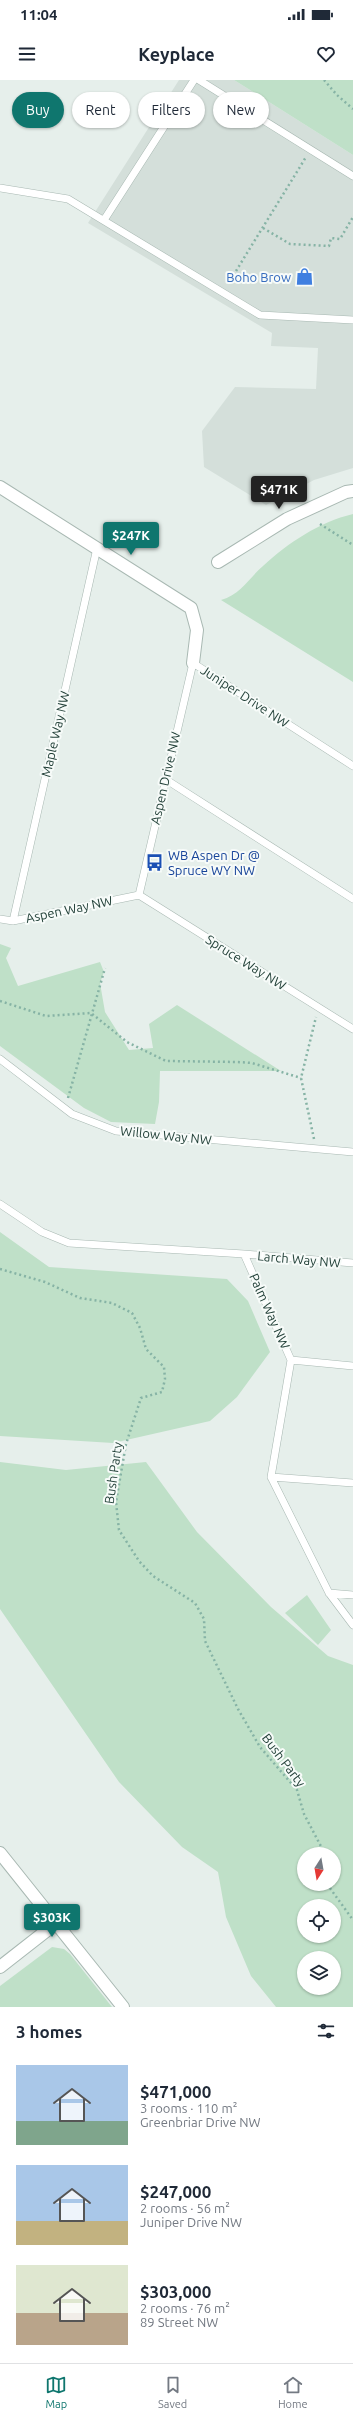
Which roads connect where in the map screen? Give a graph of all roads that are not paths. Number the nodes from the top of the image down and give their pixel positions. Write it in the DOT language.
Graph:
graph roads {
  1 [pos="194,80"];
  2 [pos="199,80"];
  3 [pos="353,176"];
  4 [pos="0,188"];
  5 [pos="104,220"];
  6 [pos="353,320"];
  7 [pos="0,489"];
  8 [pos="353,491"];
  9 [pos="97,548"];
  10 [pos="218,562"];
  11 [pos="193,662"];
  12 [pos="353,766"];
  13 [pos="165,780"];
  14 [pos="139,894"];
  15 [pos="353,899"];
  16 [pos="0,919"];
  17 [pos="13,921"];
  18 [pos="353,1029"];
  19 [pos="0,1059"];
  20 [pos="353,1152"];
  21 [pos="0,1204"];
  22 [pos="244,1254"];
  23 [pos="353,1263"];
  24 [pos="291,1360"];
  25 [pos="353,1366"];
  26 [pos="271,1477"];
  27 [pos="353,1484"];
  28 [pos="329,1593"];
  29 [pos="353,1595"];
  30 [pos="353,1625"];
  31 [pos="0,1853"];
  32 [pos="55,1924"];
  33 [pos="0,1967"];
  34 [pos="123,2007"];
  1 -- 5 [label="lane"];
  2 -- 3 [label="lane"];
  4 -- 5 [label="lane"];
  5 -- 6 [label="lane"];
  7 -- 9 [label="street, Juniper Drive NW"];
  8 -- 10 [label="street"];
  9 -- 11 [label="street, Juniper Drive NW"];
  9 -- 17 [label="lane, Maple Way NW"];
  11 -- 12 [label="lane, Juniper Drive NW"];
  11 -- 13 [label="lane, Aspen Drive NW"];
  13 -- 14 [label="lane, Aspen Drive NW"];
  13 -- 15 [label="lane"];
  14 -- 17 [label="lane, Aspen Way NW"];
  14 -- 18 [label="lane, Spruce Way NW"];
  16 -- 17 [label="lane, Aspen Way NW"];
  19 -- 20 [label="lane, Willow Way NW"];
  21 -- 22 [label="lane"];
  22 -- 23 [label="lane, Larch Way NW"];
  22 -- 24 [label="lane, Palm Way NW"];
  24 -- 25 [label="lane"];
  24 -- 26 [label="lane, Palm Way NW"];
  26 -- 27 [label="lane"];
  26 -- 28 [label="lane"];
  28 -- 29 [label="lane"];
  28 -- 30 [label="lane"];
  31 -- 32 [label="street"];
  32 -- 33 [label="street"];
  32 -- 34 [label="street"];
}
